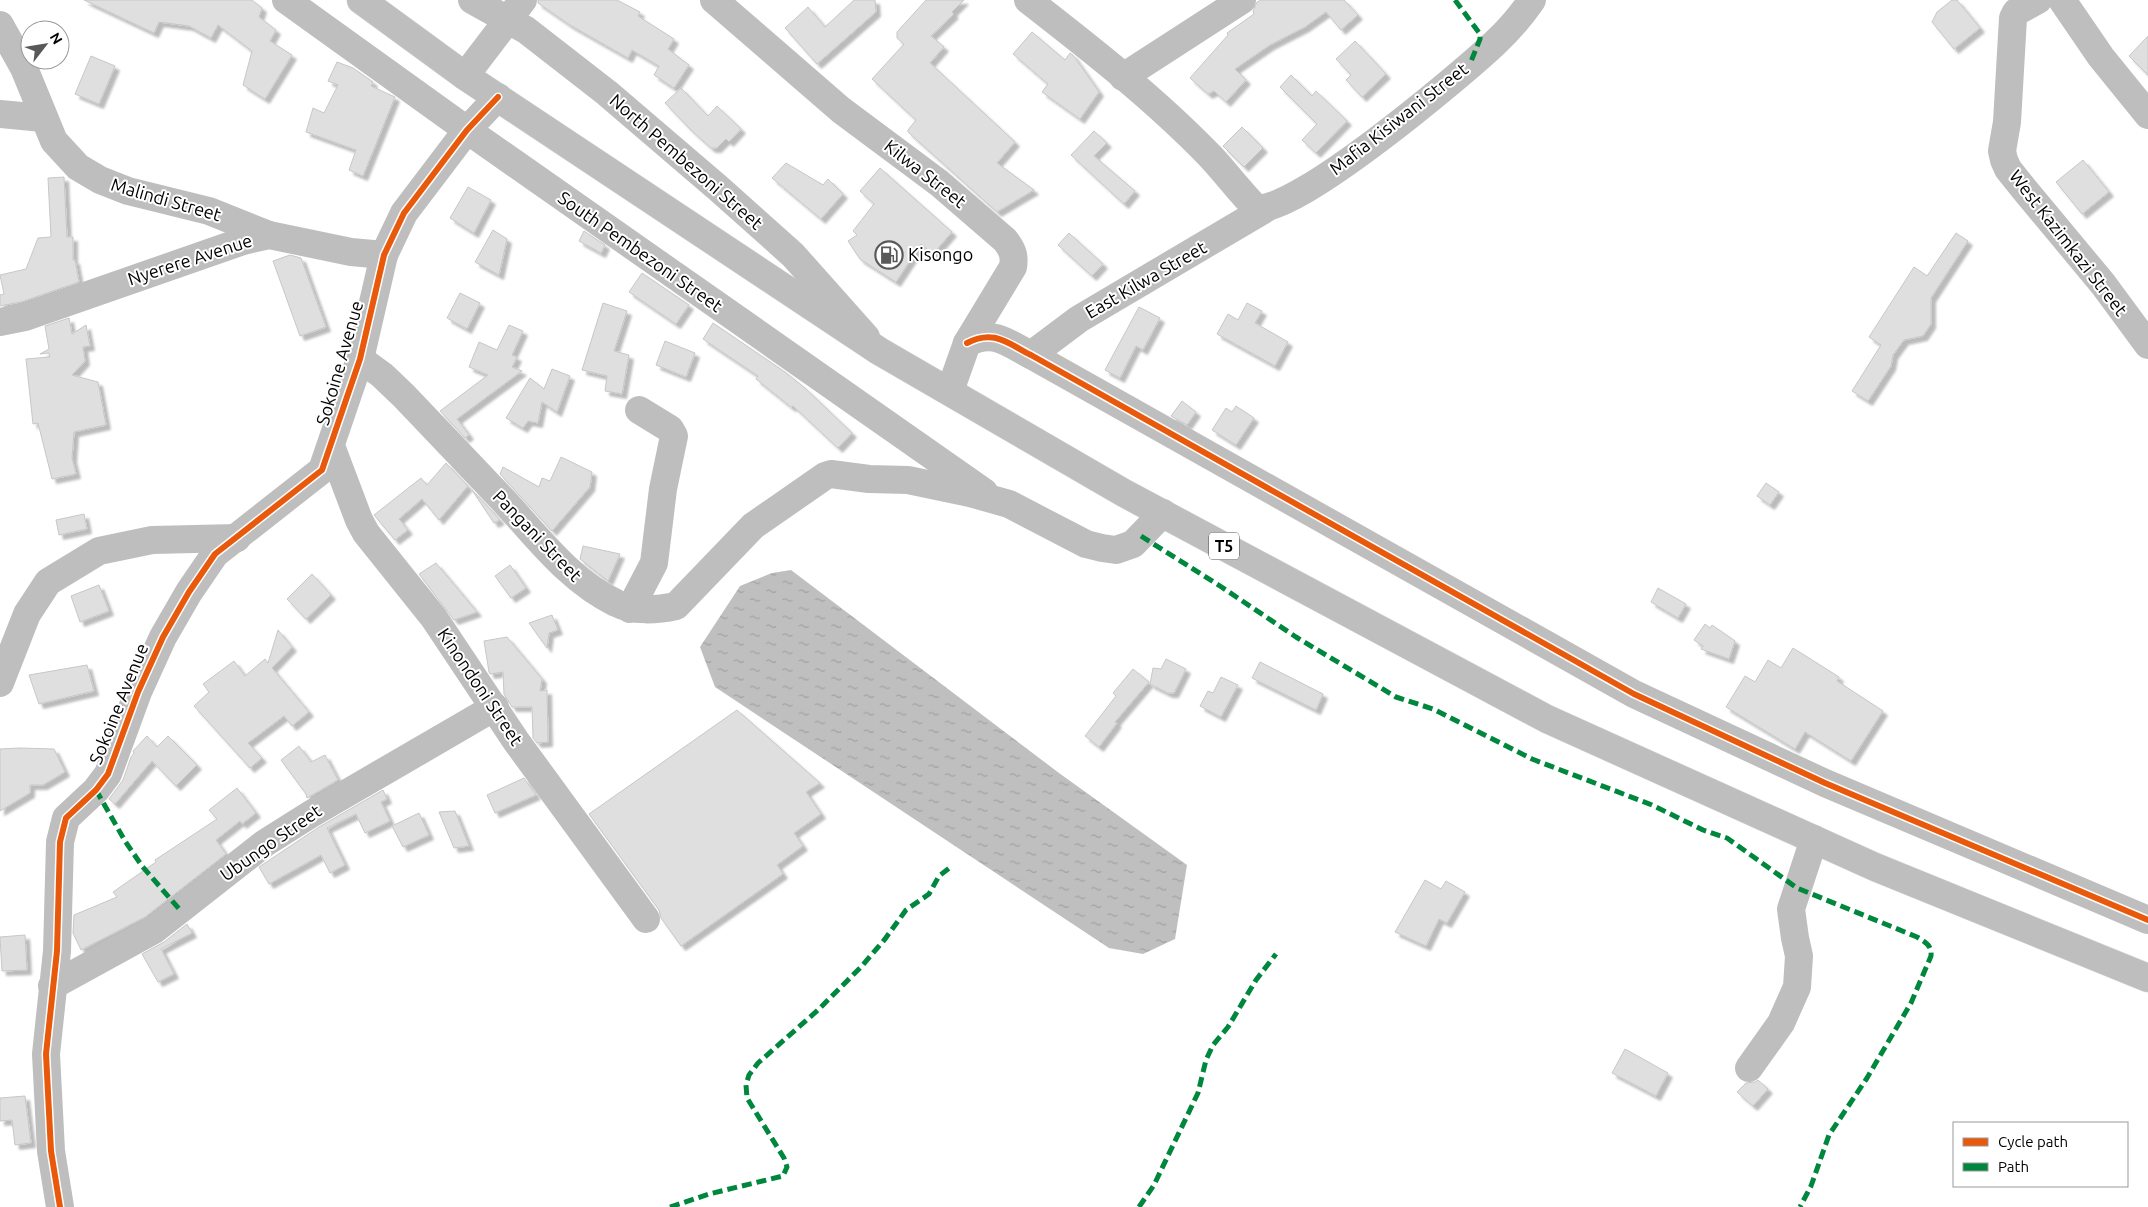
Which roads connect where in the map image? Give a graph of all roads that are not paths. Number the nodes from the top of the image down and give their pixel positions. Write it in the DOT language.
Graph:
graph roads {
  1 [pos="286,0"];
  2 [pos="362,0"];
  3 [pos="472,0"];
  4 [pos="714,0"];
  5 [pos="1028,0"];
  6 [pos="1242,0"];
  7 [pos="1532,0"];
  8 [pos="2038,0"];
  9 [pos="2062,0"];
  10 [pos="516,10"];
  11 [pos="0,25"];
  12 [pos="465,76"];
  13 [pos="1123,77"];
  14 [pos="498,97"];
  15 [pos="0,114"];
  16 [pos="2148,115"];
  17 [pos="43,118"];
  18 [pos="467,130"];
  19 [pos="1265,209"];
  20 [pos="269,235"];
  21 [pos="384,255"];
  22 [pos="0,322"];
  23 [pos="967,343"];
  24 [pos="2148,345"];
  25 [pos="879,351"];
  26 [pos="1031,355"];
  27 [pos="360,359"];
  28 [pos="950,391"];
  29 [pos="639,410"];
  30 [pos="331,446"];
  31 [pos="997,501"];
  32 [pos="1163,514"];
  33 [pos="236,538"];
  34 [pos="630,609"];
  35 [pos="0,683"];
  36 [pos="495,708"];
  37 [pos="1814,839"];
  38 [pos="646,919"];
  39 [pos="2148,920"];
  40 [pos="2148,978"];
  41 [pos="52,986"];
  42 [pos="1749,1068"];
  43 [pos="60,1207"];
  1 -- 18 [label="main road, South Pembezoni Street"];
  2 -- 12 [label="main road, T5"];
  3 -- 10 [label="main road, North Pembezoni Street"];
  4 -- 23 [label="main road, Kilwa Street"];
  5 -- 13 [label="main road"];
  6 -- 13 [label="main road"];
  7 -- 19 [label="main road, Mafia Kisiwani Street"];
  8 -- 24 [label="main road, West Kazimkazi Street"];
  9 -- 16 [label="main road"];
  10 -- 12 [label="main road"];
  10 -- 25 [label="main road, North Pembezoni Street"];
  11 -- 17 [label="main road, Malindi Street"];
  12 -- 14 [label="main road, T5"];
  13 -- 19 [label="main road"];
  14 -- 18 [label="main road, Sokoine Avenue"];
  14 -- 25 [label="main road, T5"];
  15 -- 17 [label="main road"];
  17 -- 20 [label="main road, Malindi Street"];
  18 -- 21 [label="main road, Sokoine Avenue"];
  18 -- 31 [label="main road, South Pembezoni Street"];
  19 -- 26 [label="main road, East Kilwa Street"];
  20 -- 21 [label="main road, Nyerere Avenue"];
  20 -- 22 [label="main road, Nyerere Avenue"];
  21 -- 27 [label="main road, Sokoine Avenue"];
  23 -- 26 [label="main road"];
  23 -- 28 [label="main road, Kilwa Street"];
  25 -- 28 [label="main road, T5"];
  26 -- 39 [label="main road"];
  27 -- 30 [label="main road, Sokoine Avenue"];
  27 -- 34 [label="main road, Pangani Street"];
  28 -- 32 [label="main road, T5"];
  29 -- 34 [label="main road"];
  30 -- 33 [label="main road, Sokoine Avenue"];
  30 -- 36 [label="main road, Kinondoni Street"];
  31 -- 32 [label="main road, Pangani Street"];
  31 -- 34 [label="main road, Pangani Street"];
  32 -- 37 [label="main road, T5"];
  33 -- 35 [label="main road"];
  33 -- 41 [label="main road, Sokoine Avenue"];
  36 -- 38 [label="main road, Kinondoni Street"];
  36 -- 41 [label="main road, Ubungo Street"];
  37 -- 40 [label="main road, T5"];
  37 -- 42 [label="main road"];
  41 -- 43 [label="main road, Sokoine Avenue"];
}
